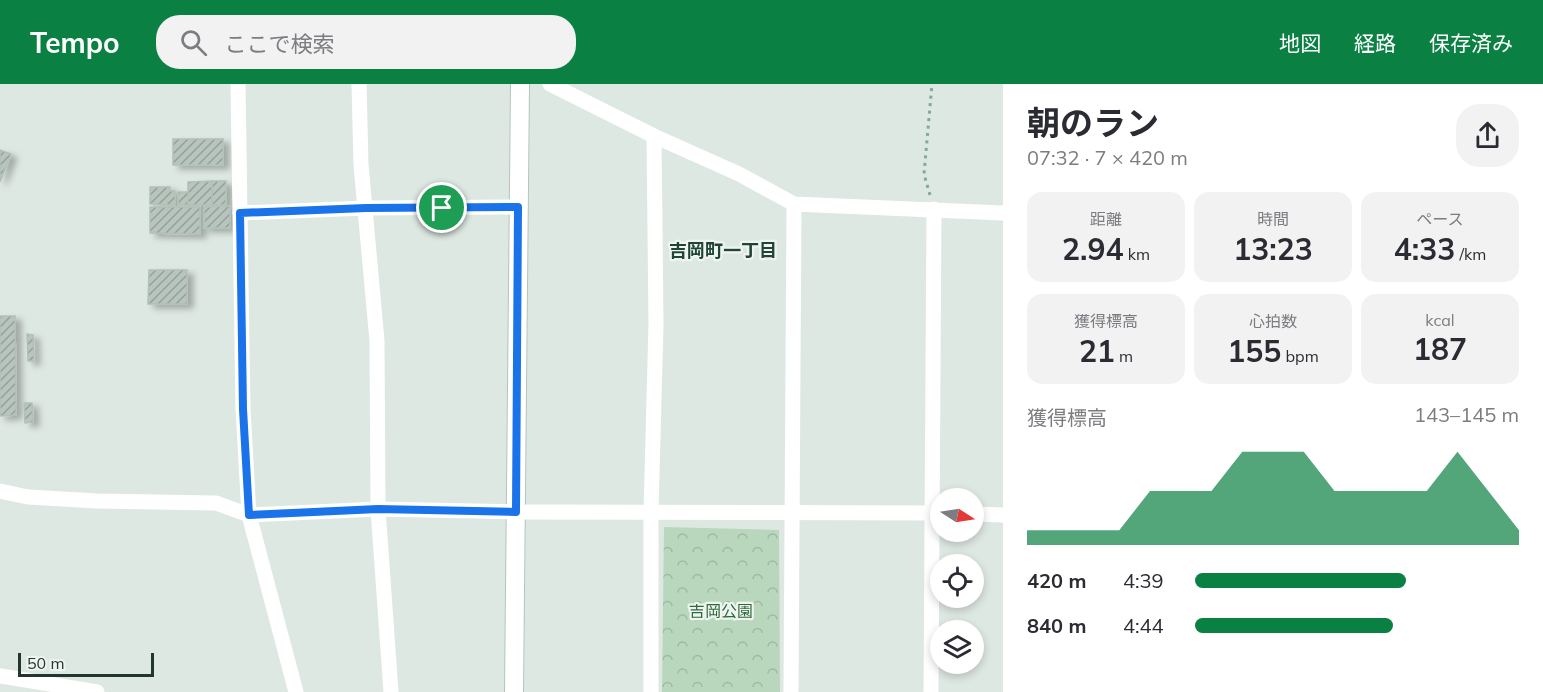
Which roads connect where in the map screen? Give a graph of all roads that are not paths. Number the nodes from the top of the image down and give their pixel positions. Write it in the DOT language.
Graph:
graph roads {
  1 [pos="238,84"];
  2 [pos="359,84"];
  3 [pos="520,84"];
  4 [pos="550,84"];
  5 [pos="654,136"];
  6 [pos="794,204"];
  7 [pos="518,207"];
  8 [pos="366,208"];
  9 [pos="934,208"];
  10 [pos="240,213"];
  11 [pos="1003,213"];
  12 [pos="936,488"];
  13 [pos="0,491"];
  14 [pos="378,509"];
  15 [pos="516,512"];
  16 [pos="651,512"];
  17 [pos="793,513"];
  18 [pos="930,513"];
  19 [pos="984,514"];
  20 [pos="1003,514"];
  21 [pos="249,515"];
  22 [pos="935,542"];
  23 [pos="1,674"];
  24 [pos="4,692"];
  25 [pos="97,692"];
  26 [pos="296,692"];
  27 [pos="391,692"];
  28 [pos="514,692"];
  29 [pos="651,692"];
  30 [pos="791,692"];
  31 [pos="931,692"];
  1 -- 10 [label="street"];
  2 -- 8 [label="street"];
  3 -- 7 [label="street"];
  4 -- 5 [label="street"];
  5 -- 6 [label="street"];
  5 -- 16 [label="street"];
  6 -- 9 [label="street"];
  6 -- 17 [label="street"];
  7 -- 8 [label="street"];
  7 -- 15 [label="street"];
  8 -- 10 [label="street"];
  8 -- 14 [label="street"];
  9 -- 11 [label="street"];
  9 -- 12 [label="street"];
  10 -- 21 [label="street"];
  13 -- 21 [label="street"];
  14 -- 15 [label="street"];
  14 -- 21 [label="street"];
  14 -- 27 [label="street"];
  15 -- 16 [label="street"];
  15 -- 28 [label="street"];
  16 -- 17 [label="street"];
  16 -- 29 [label="street"];
  17 -- 18 [label="street"];
  17 -- 30 [label="street"];
  19 -- 20 [label="street"];
  21 -- 26 [label="street"];
  22 -- 31 [label="street"];
  23 -- 24 [label="street"];
  23 -- 25 [label="street"];
}
